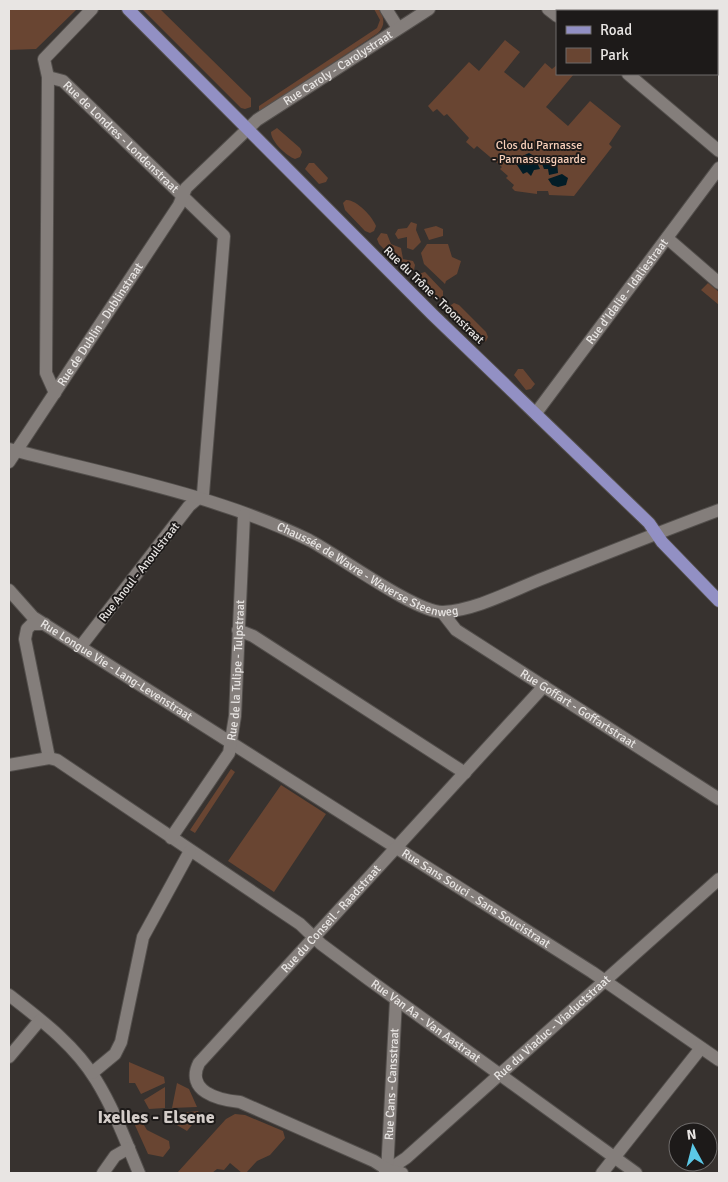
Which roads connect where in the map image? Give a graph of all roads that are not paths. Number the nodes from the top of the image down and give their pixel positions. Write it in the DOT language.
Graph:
graph roads {
  1 [pos="92,9"];
  2 [pos="128,9"];
  3 [pos="386,9"];
  4 [pos="429,9"];
  5 [pos="398,28"];
  6 [pos="629,75"];
  7 [pos="48,77"];
  8 [pos="248,129"];
  9 [pos="719,151"];
  10 [pos="719,168"];
  11 [pos="182,198"];
  12 [pos="667,238"];
  13 [pos="719,283"];
  14 [pos="54,393"];
  15 [pos="536,413"];
  16 [pos="13,450"];
  17 [pos="9,462"];
  18 [pos="198,499"];
  19 [pos="719,510"];
  20 [pos="244,515"];
  21 [pos="656,533"];
  22 [pos="9,590"];
  23 [pos="719,601"];
  24 [pos="442,612"];
  25 [pos="45,624"];
  26 [pos="238,630"];
  27 [pos="81,646"];
  28 [pos="544,686"];
  29 [pos="231,742"];
  30 [pos="49,758"];
  31 [pos="9,765"];
  32 [pos="465,773"];
  33 [pos="719,799"];
  34 [pos="171,838"];
  35 [pos="396,849"];
  36 [pos="190,851"];
  37 [pos="719,879"];
  38 [pos="314,937"];
  39 [pos="604,981"];
  40 [pos="9,995"];
  41 [pos="396,1000"];
  42 [pos="40,1020"];
  43 [pos="701,1048"];
  44 [pos="9,1057"];
  45 [pos="719,1060"];
  46 [pos="92,1073"];
  47 [pos="500,1074"];
  48 [pos="129,1148"];
  49 [pos="614,1158"];
  50 [pos="386,1172"];
  51 [pos="103,1173"];
  52 [pos="139,1173"];
  53 [pos="402,1173"];
  54 [pos="602,1173"];
  55 [pos="636,1173"];
  1 -- 7 [label="street, Rue de Londres - Londenstraat"];
  2 -- 8 [label="main road, Rue du Trône - Troonstraat"];
  3 -- 5 [label="street"];
  4 -- 5 [label="street, Rue Caroly - Carolystraat"];
  5 -- 8 [label="street, Rue Caroly - Carolystraat"];
  6 -- 9 [label="street"];
  7 -- 11 [label="street, Rue de Londres - Londenstraat"];
  7 -- 14 [label="street"];
  8 -- 11 [label="street, Rue Caroly - Carolystraat"];
  8 -- 15 [label="main road, Rue du Trône - Troonstraat"];
  10 -- 12 [label="street, Rue d'Idalie - Idaliestraat"];
  11 -- 14 [label="street, Rue de Dublin - Dublinstraat"];
  11 -- 18 [label="street, Rue de Londres - Londenstraat"];
  12 -- 13 [label="street"];
  12 -- 15 [label="street, Rue d'Idalie - Idaliestraat"];
  14 -- 16 [label="street, Rue de Dublin - Dublinstraat"];
  15 -- 21 [label="main road, Rue du Trône - Troonstraat"];
  16 -- 17 [label="street, Rue de Dublin - Dublinstraat"];
  16 -- 18 [label="street, Chaussée de Wavre - Waverse Steenweg"];
  18 -- 20 [label="street, Chaussée de Wavre - Waverse Steenweg"];
  18 -- 27 [label="street, Rue Anoul - Anoulstraat"];
  19 -- 21 [label="street, Chaussée de Wavre - Waverse Steenweg"];
  20 -- 24 [label="street, Chaussée de Wavre - Waverse Steenweg"];
  20 -- 26 [label="street, Rue de la Tulipe - Tulpstraat"];
  21 -- 23 [label="main road, Rue du Trône - Troonstraat"];
  21 -- 24 [label="street, Chaussée de Wavre - Waverse Steenweg"];
  22 -- 25 [label="street, Rue Longue Vie - Lang-Levenstraat"];
  24 -- 28 [label="street, Rue Goffart - Goffartstraat"];
  25 -- 27 [label="street, Rue Longue Vie - Lang-Levenstraat"];
  25 -- 30 [label="street"];
  26 -- 29 [label="street, Rue de la Tulipe - Tulpstraat"];
  26 -- 32 [label="street"];
  27 -- 29 [label="street, Rue Longue Vie - Lang-Levenstraat"];
  28 -- 32 [label="street, Rue du Conseil - Raadstraat"];
  28 -- 33 [label="street, Rue Goffart - Goffartstraat"];
  29 -- 34 [label="street, Rue de la Tulipe - Tulpstraat"];
  29 -- 35 [label="street, Rue Sans Souci - Sans Soucistraat"];
  30 -- 31 [label="street"];
  30 -- 34 [label="street, Rue Van Aa - Van Aastraat"];
  32 -- 35 [label="street, Rue du Conseil - Raadstraat"];
  34 -- 36 [label="street, Rue Van Aa - Van Aastraat"];
  35 -- 38 [label="street, Rue du Conseil - Raadstraat"];
  35 -- 39 [label="street, Rue Sans Souci - Sans Soucistraat"];
  36 -- 38 [label="street, Rue Van Aa - Van Aastraat"];
  36 -- 46 [label="street"];
  37 -- 39 [label="street, Rue du Viaduc - Viaductstraat"];
  38 -- 41 [label="street, Rue Van Aa - Van Aastraat"];
  38 -- 50 [label="street, Rue du Conseil - Raadstraat"];
  39 -- 43 [label="street, Rue Sans Souci - Sans Soucistraat"];
  39 -- 47 [label="street, Rue du Viaduc - Viaductstraat"];
  40 -- 42 [label="street"];
  41 -- 47 [label="street, Rue Van Aa - Van Aastraat"];
  41 -- 50 [label="street, Rue Cans - Cansstraat"];
  42 -- 44 [label="street"];
  42 -- 46 [label="street"];
  43 -- 45 [label="street, Rue Sans Souci - Sans Soucistraat"];
  43 -- 49 [label="street"];
  46 -- 48 [label="street"];
  47 -- 49 [label="street, Rue Van Aa - Van Aastraat"];
  47 -- 50 [label="street, Rue du Viaduc - Viaductstraat"];
  48 -- 51 [label="street"];
  48 -- 52 [label="street"];
  49 -- 54 [label="street"];
  49 -- 55 [label="street, Rue Van Aa - Van Aastraat"];
  50 -- 53 [label="street"];
}
